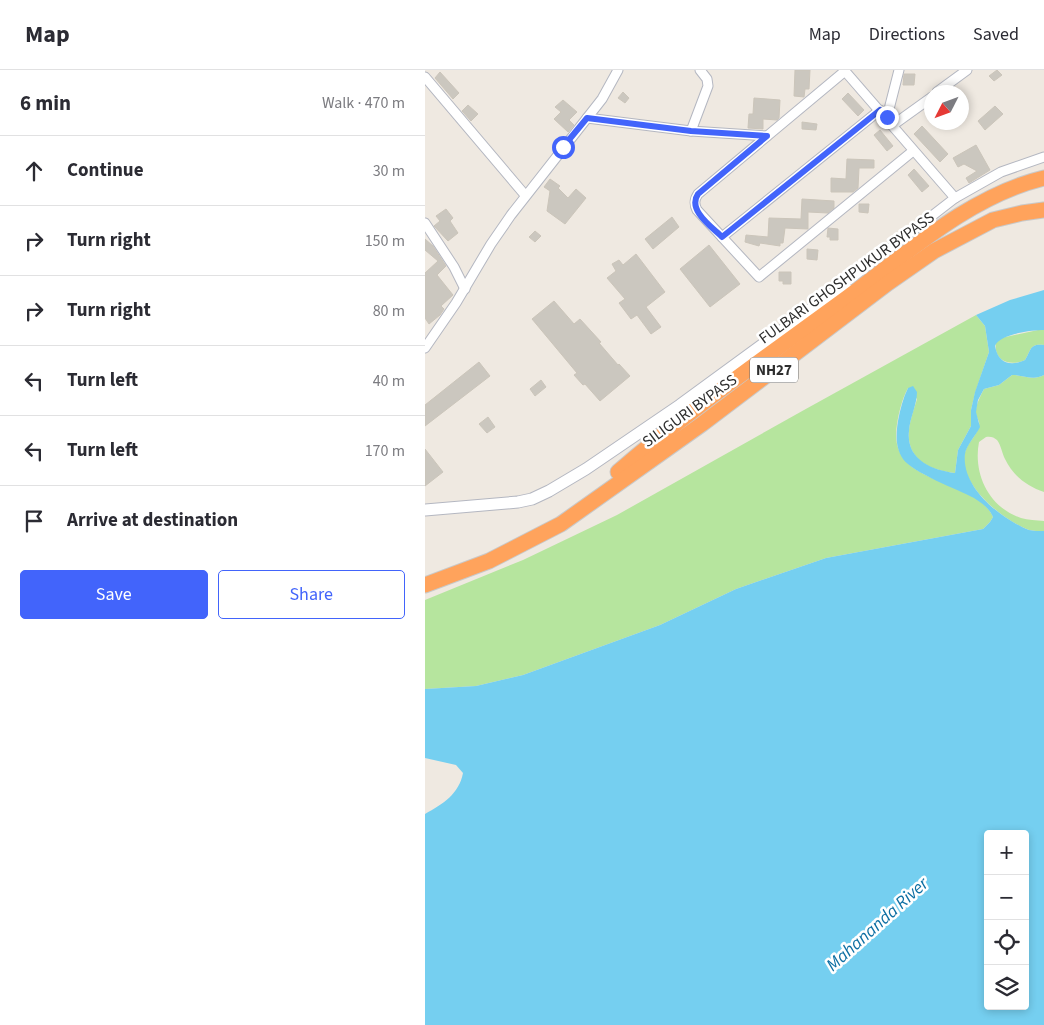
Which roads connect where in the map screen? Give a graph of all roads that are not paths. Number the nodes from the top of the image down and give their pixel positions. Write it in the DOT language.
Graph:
graph roads {
  1 [pos="618,70"];
  2 [pos="700,70"];
  3 [pos="845,70"];
  4 [pos="899,70"];
  5 [pos="967,70"];
  6 [pos="425,77"];
  7 [pos="947,85"];
  8 [pos="924,102"];
  9 [pos="880,110"];
  10 [pos="887,117"];
  11 [pos="587,118"];
  12 [pos="893,126"];
  13 [pos="691,131"];
  14 [pos="767,136"];
  15 [pos="913,151"];
  16 [pos="1044,157"];
  17 [pos="1044,178"];
  18 [pos="525,195"];
  19 [pos="955,198"];
  20 [pos="1044,210"];
  21 [pos="425,223"];
  22 [pos="722,237"];
  23 [pos="465,289"];
  24 [pos="855,292"];
  25 [pos="829,296"];
  26 [pos="425,348"];
  27 [pos="425,510"];
  28 [pos="511,549"];
  29 [pos="425,585"];
  1 -- 11 [label="street"];
  2 -- 13 [label="street"];
  3 -- 9 [label="street"];
  3 -- 14 [label="street"];
  4 -- 10 [label="street"];
  5 -- 7 [label="street"];
  6 -- 18 [label="street"];
  8 -- 12 [label="street"];
  9 -- 10 [label="street"];
  9 -- 22 [label="street"];
  10 -- 12 [label="street"];
  11 -- 13 [label="street"];
  11 -- 18 [label="street"];
  12 -- 15 [label="street"];
  13 -- 14 [label="street"];
  14 -- 22 [label="street"];
  15 -- 19 [label="street"];
  15 -- 22 [label="street"];
  16 -- 19 [label="street"];
  17 -- 24 [label="highway, FULBARI GHOSHPUKUR BYPASS / NH27"];
  18 -- 23 [label="street"];
  19 -- 25 [label="street"];
  20 -- 28 [label="highway, SILIGURI BYPASS / NH27"];
  21 -- 23 [label="street"];
  23 -- 26 [label="street"];
  24 -- 25 [label="main road"];
  24 -- 28 [label="highway, FULBARI GHOSHPUKUR BYPASS / NH27"];
  25 -- 27 [label="main road"];
  28 -- 29 [label="highway, SILIGURI BYPASS / NH27"];
}
